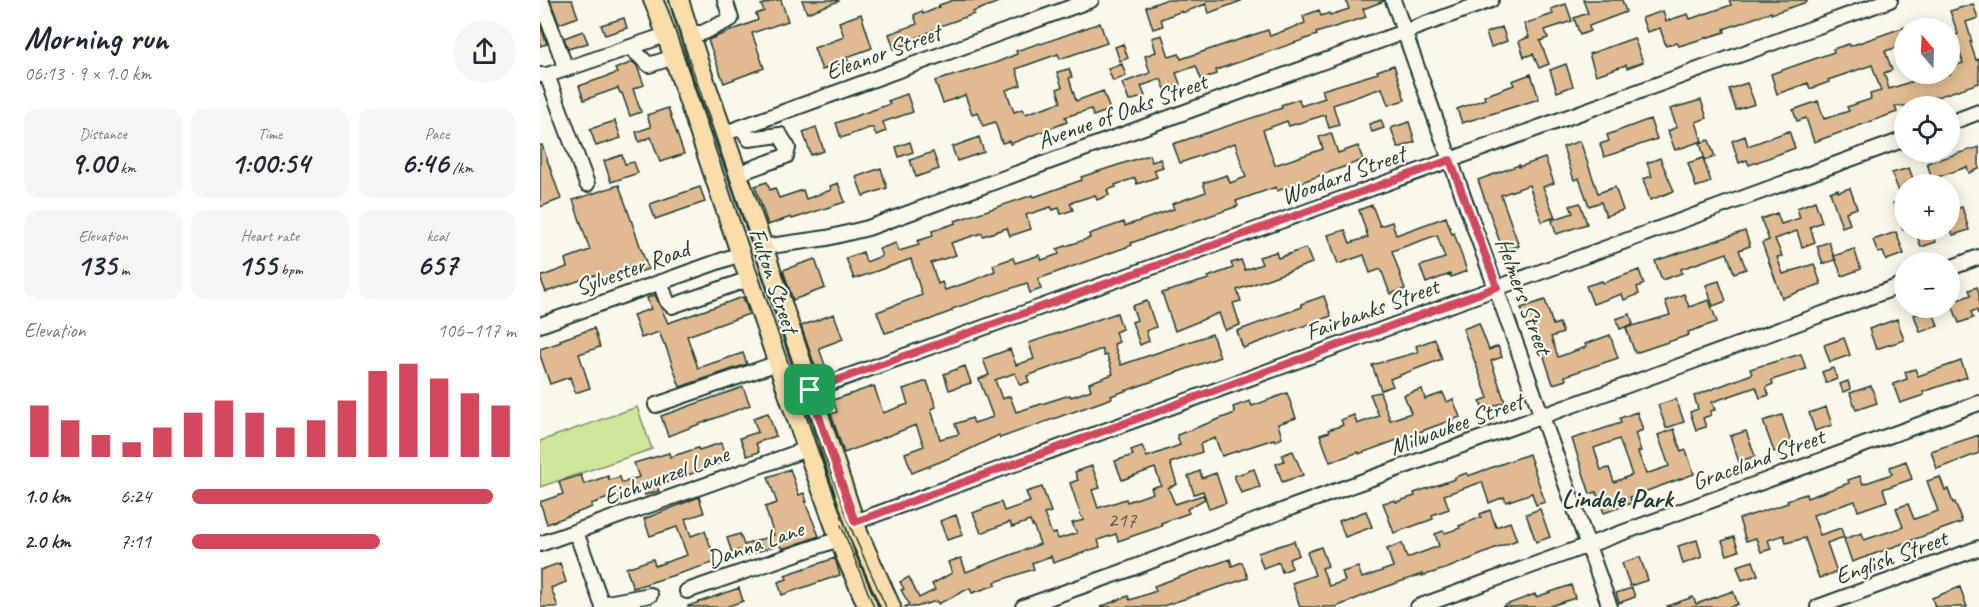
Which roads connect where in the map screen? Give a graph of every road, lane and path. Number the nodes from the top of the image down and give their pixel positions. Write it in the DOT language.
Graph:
graph roads {
  1 [pos="653,0"];
  2 [pos="679,0"];
  3 [pos="725,0"];
  4 [pos="1091,0"];
  5 [pos="1394,0"];
  6 [pos="1491,0"];
  7 [pos="1890,0"];
  8 [pos="542,3"];
  9 [pos="1405,31"];
  10 [pos="689,33"];
  11 [pos="666,35"];
  12 [pos="630,47"];
  13 [pos="674,57"];
  14 [pos="566,69"];
  15 [pos="544,75"];
  16 [pos="1979,112"];
  17 [pos="1960,119"];
  18 [pos="742,127"];
  19 [pos="723,134"];
  20 [pos="1894,143"];
  21 [pos="1450,160"];
  22 [pos="737,174"];
  23 [pos="587,184"];
  24 [pos="763,247"];
  25 [pos="740,254"];
  26 [pos="1979,257"];
  27 [pos="1960,264"];
  28 [pos="749,279"];
  29 [pos="660,282"];
  30 [pos="1497,287"];
  31 [pos="1894,288"];
  32 [pos="540,325"];
  33 [pos="778,363"];
  34 [pos="810,390"];
  35 [pos="1979,403"];
  36 [pos="656,405"];
  37 [pos="1543,417"];
  38 [pos="807,449"];
  39 [pos="855,522"];
  40 [pos="576,532"];
  41 [pos="839,539"];
  42 [pos="540,544"];
  43 [pos="1589,545"];
  44 [pos="1979,548"];
  45 [pos="687,591"];
  46 [pos="650,595"];
  47 [pos="602,605"];
  48 [pos="868,607"];
  49 [pos="891,607"];
  50 [pos="1023,607"];
  51 [pos="1418,607"];
  52 [pos="1610,607"];
  53 [pos="1818,607"];
  1 -- 11 [label="main road, Fulton Street"];
  2 -- 10 [label="main road, Fulton Street"];
  3 -- 10 [label="street"];
  4 -- 18 [label="street, Eleanor Street"];
  5 -- 9 [label="street, Helmers Street"];
  6 -- 9 [label="street, Avenue of Oaks Street"];
  7 -- 21 [label="street, Woodard Street"];
  8 -- 14 [label="street"];
  9 -- 21 [label="street, Helmers Street"];
  9 -- 24 [label="street, Avenue of Oaks Street"];
  10 -- 19 [label="main road, Fulton Street"];
  11 -- 12 [label="street"];
  11 -- 13 [label="main road, Fulton Street"];
  12 -- 13 [label="street"];
  12 -- 14 [label="street"];
  13 -- 25 [label="main road, Fulton Street"];
  14 -- 15 [label="street"];
  15 -- 23 [label="street"];
  16 -- 17 [label="street"];
  18 -- 19 [label="street, Eleanor Street"];
  18 -- 22 [label="street"];
  19 -- 22 [label="main road, Fulton Street"];
  20 -- 30 [label="street, Fairbanks Street"];
  21 -- 30 [label="street, Helmers Street"];
  21 -- 34 [label="street, Woodard Street"];
  22 -- 24 [label="main road, Fulton Street"];
  24 -- 34 [label="main road, Fulton Street"];
  25 -- 28 [label="main road, Fulton Street"];
  25 -- 29 [label="street, Sylvester Road"];
  26 -- 27 [label="street"];
  28 -- 29 [label="street"];
  28 -- 33 [label="main road, Fulton Street"];
  29 -- 32 [label="street, Sylvester Road"];
  30 -- 37 [label="street, Helmers Street"];
  30 -- 39 [label="street, Fairbanks Street"];
  31 -- 37 [label="street, Milwaukee Street"];
  33 -- 36 [label="street"];
  33 -- 38 [label="main road, Fulton Street"];
  34 -- 39 [label="main road, Fulton Street"];
  35 -- 43 [label="street, Graceland Street"];
  37 -- 43 [label="street, Helmers Street"];
  37 -- 50 [label="street, Milwaukee Street"];
  38 -- 40 [label="street, Eichwurzel Lane"];
  38 -- 41 [label="main road, Fulton Street"];
  39 -- 49 [label="main road, Fulton Street"];
  40 -- 42 [label="street, Eichwurzel Lane"];
  40 -- 47 [label="street"];
  41 -- 45 [label="street, Danna Lane"];
  41 -- 48 [label="main road, Fulton Street"];
  43 -- 51 [label="street, Graceland Street"];
  43 -- 52 [label="street, Helmers Street"];
  44 -- 53 [label="street, English Street"];
  46 -- 47 [label="street"];
}
